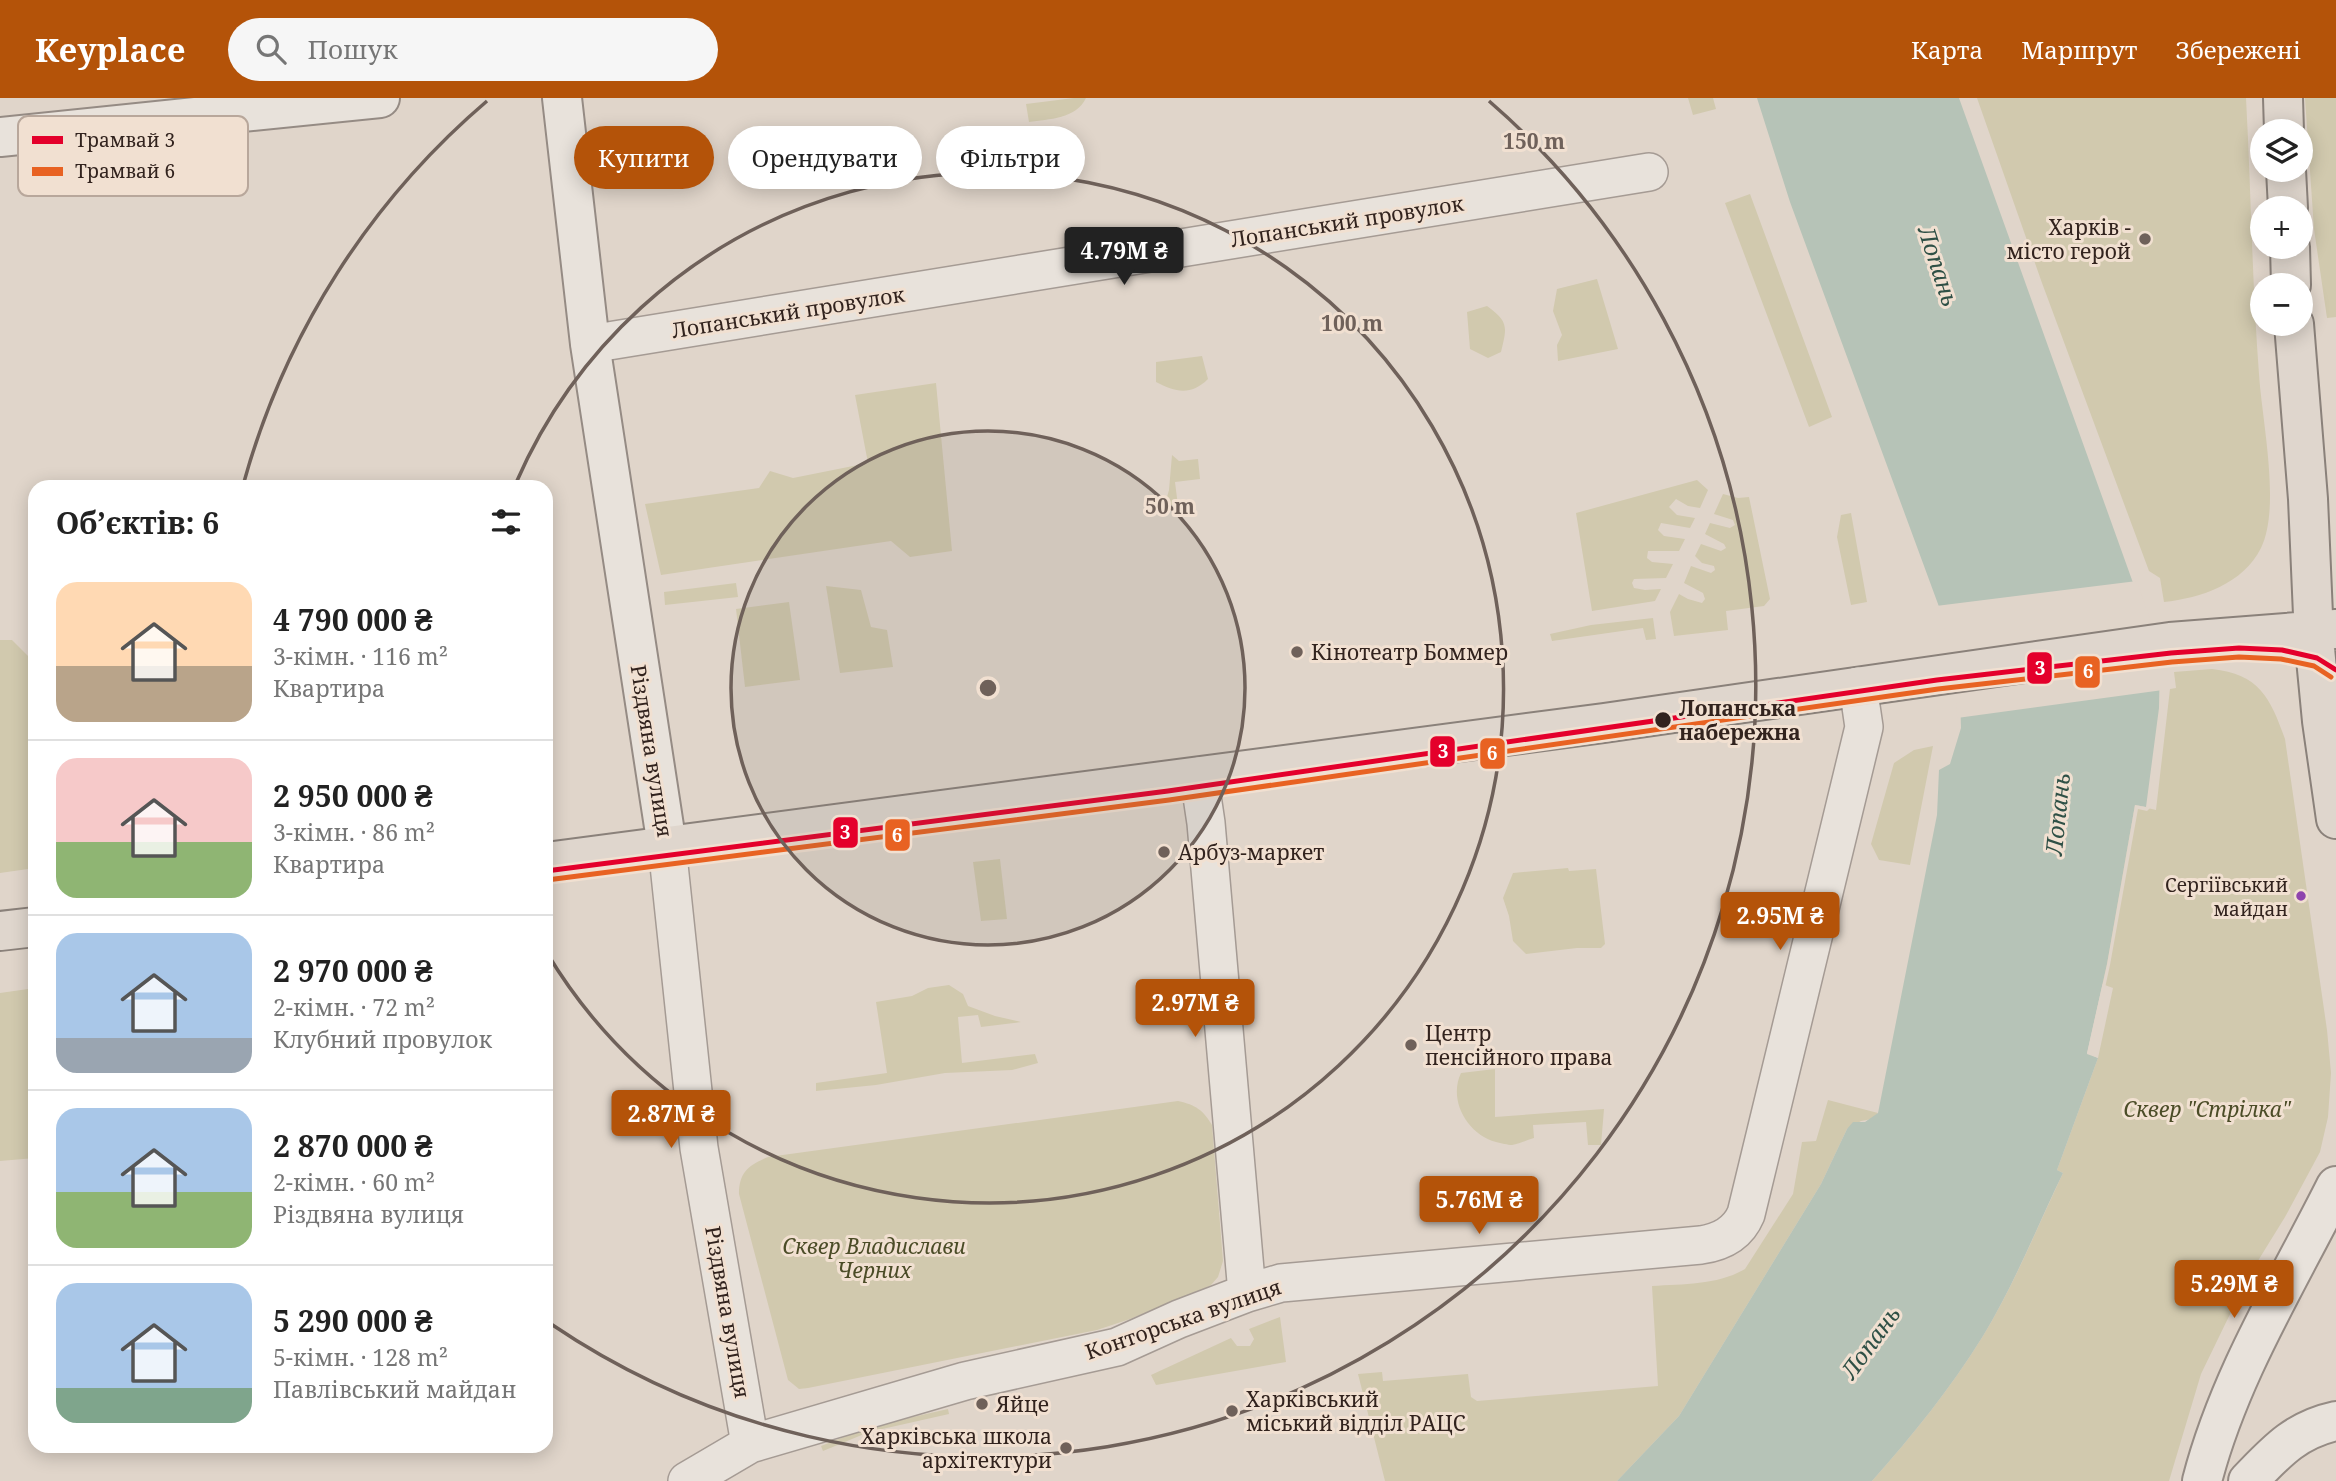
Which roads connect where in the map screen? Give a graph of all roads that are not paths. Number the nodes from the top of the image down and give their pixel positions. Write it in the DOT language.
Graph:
graph roads {
  1 [pos="380,98"];
  2 [pos="562,98"];
  3 [pos="2283,98"];
  4 [pos="205,116"];
  5 [pos="2284,119"];
  6 [pos="18,135"];
  7 [pos="0,137"];
  8 [pos="1648,172"];
  9 [pos="2295,336"];
  10 [pos="590,344"];
  11 [pos="2325,630"];
  12 [pos="1858,686"];
  13 [pos="1199,776"];
  14 [pos="2336,819"];
  15 [pos="667,846"];
  16 [pos="553,861"];
  17 [pos="28,928"];
  18 [pos="0,931"];
  19 [pos="2336,1186"];
  20 [pos="1247,1293"];
  21 [pos="2336,1421"];
  22 [pos="750,1444"];
  23 [pos="687,1481"];
  24 [pos="2202,1481"];
  25 [pos="2248,1481"];
  1 -- 4 [label="street"];
  2 -- 10 [label="street, Різдвяна вулиця"];
  3 -- 5 [label="main road"];
  6 -- 7 [label="street"];
  8 -- 10 [label="street, Лопанський провулок"];
  9 -- 11 [label="main road"];
  10 -- 15 [label="street, Різдвяна вулиця"];
  11 -- 12 [label="main road"];
  11 -- 14 [label="main road"];
  12 -- 13 [label="main road"];
  12 -- 20 [label="street, Конторська вулиця"];
  13 -- 15 [label="main road"];
  13 -- 20 [label="street"];
  15 -- 16 [label="main road"];
  15 -- 22 [label="street, Різдвяна вулиця"];
  17 -- 18 [label="main road"];
  19 -- 24 [label="street"];
  20 -- 22 [label="street, Конторська вулиця"];
  21 -- 25 [label="street"];
  22 -- 23 [label="street, Конторська вулиця"];
}
